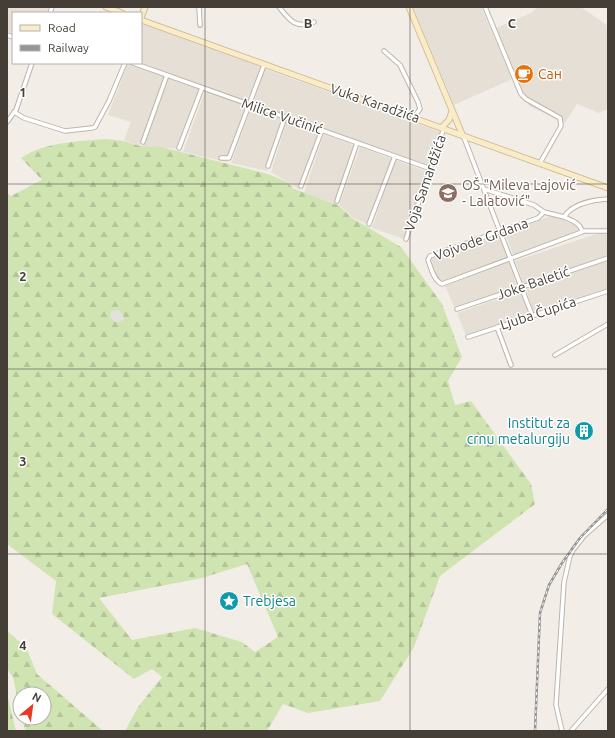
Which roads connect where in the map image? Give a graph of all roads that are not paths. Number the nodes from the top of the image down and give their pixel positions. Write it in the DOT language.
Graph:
graph roads {
  1 [pos="106,7"];
  2 [pos="200,7"];
  3 [pos="279,7"];
  4 [pos="409,7"];
  5 [pos="485,7"];
  6 [pos="119,12"];
  7 [pos="142,19"];
  8 [pos="314,22"];
  9 [pos="200,25"];
  10 [pos="384,51"];
  11 [pos="32,64"];
  12 [pos="125,64"];
  13 [pos="136,64"];
  14 [pos="264,66"];
  15 [pos="167,75"];
  16 [pos="202,88"];
  17 [pos="250,105"];
  18 [pos="452,110"];
  19 [pos="14,112"];
  20 [pos="286,117"];
  21 [pos="414,117"];
  22 [pos="7,122"];
  23 [pos="443,127"];
  24 [pos="322,130"];
  25 [pos="462,134"];
  26 [pos="143,142"];
  27 [pos="357,143"];
  28 [pos="179,148"];
  29 [pos="395,156"];
  30 [pos="221,158"];
  31 [pos="540,163"];
  32 [pos="268,166"];
  33 [pos="431,169"];
  34 [pos="301,186"];
  35 [pos="608,188"];
  36 [pos="484,189"];
  37 [pos="608,199"];
  38 [pos="337,201"];
  39 [pos="544,212"];
  40 [pos="564,217"];
  41 [pos="369,224"];
  42 [pos="608,230"];
  43 [pos="501,232"];
  44 [pos="582,232"];
  45 [pos="406,238"];
  46 [pos="512,258"];
  47 [pos="608,258"];
  48 [pos="521,286"];
  49 [pos="608,291"];
  50 [pos="457,309"];
  51 [pos="532,315"];
  52 [pos="608,324"];
  53 [pos="497,327"];
  54 [pos="468,336"];
  55 [pos="555,355"];
  56 [pos="511,365"];
  57 [pos="608,515"];
  58 [pos="604,520"];
  59 [pos="608,522"];
  60 [pos="608,690"];
  61 [pos="562,731"];
  62 [pos="570,731"];
  1 -- 6 [label="street"];
  2 -- 9 [label="street"];
  3 -- 8 [label="street"];
  4 -- 18 [label="street"];
  5 -- 31 [label="street"];
  7 -- 14 [label="street, Vuka Karadžića"];
  10 -- 21 [label="street"];
  11 -- 19 [label="street"];
  12 -- 19 [label="street"];
  13 -- 15 [label="street, Milice Vučinić"];
  14 -- 17 [label="street"];
  14 -- 21 [label="street, Vuka Karadžića"];
  15 -- 16 [label="street, Milice Vučinić"];
  15 -- 26 [label="street"];
  16 -- 17 [label="street, Milice Vučinić"];
  16 -- 28 [label="street"];
  17 -- 20 [label="street, Milice Vučinić"];
  17 -- 30 [label="street"];
  18 -- 23 [label="street"];
  18 -- 25 [label="street"];
  19 -- 22 [label="street"];
  20 -- 24 [label="street, Milice Vučinić"];
  20 -- 32 [label="street"];
  21 -- 23 [label="street, Vuka Karadžića"];
  23 -- 25 [label="street, Vuka Karadžića"];
  23 -- 33 [label="street, Voja Samardžića"];
  24 -- 27 [label="street, Milice Vučinić"];
  24 -- 34 [label="street"];
  25 -- 31 [label="street, Vuka Karadžića"];
  25 -- 36 [label="street"];
  27 -- 29 [label="street, Milice Vučinić"];
  27 -- 38 [label="street"];
  29 -- 33 [label="street, Milice Vučinić"];
  29 -- 41 [label="street"];
  31 -- 35 [label="street, Vuka Karadžića"];
  33 -- 45 [label="street, Voja Samardžića"];
  36 -- 39 [label="street"];
  36 -- 43 [label="street"];
  37 -- 40 [label="street"];
  39 -- 40 [label="street, Vojvode Grdana"];
  39 -- 43 [label="street, Vojvode Grdana"];
  40 -- 44 [label="street, Vojvode Grdana"];
  42 -- 44 [label="street"];
  43 -- 46 [label="street"];
  43 -- 46 [label="street, Vojvode Grdana"];
  44 -- 46 [label="street"];
  46 -- 48 [label="street"];
  47 -- 48 [label="street, Joke Baletić"];
  48 -- 50 [label="street, Joke Baletić"];
  48 -- 51 [label="street"];
  49 -- 51 [label="street, Ljuba Čupića"];
  51 -- 53 [label="street, Ljuba Čupića"];
  52 -- 55 [label="street"];
  53 -- 54 [label="street, Ljuba Čupića"];
  53 -- 56 [label="street"];
  57 -- 58 [label="street"];
  58 -- 59 [label="street"];
  58 -- 61 [label="street"];
  60 -- 62 [label="street"];
}
